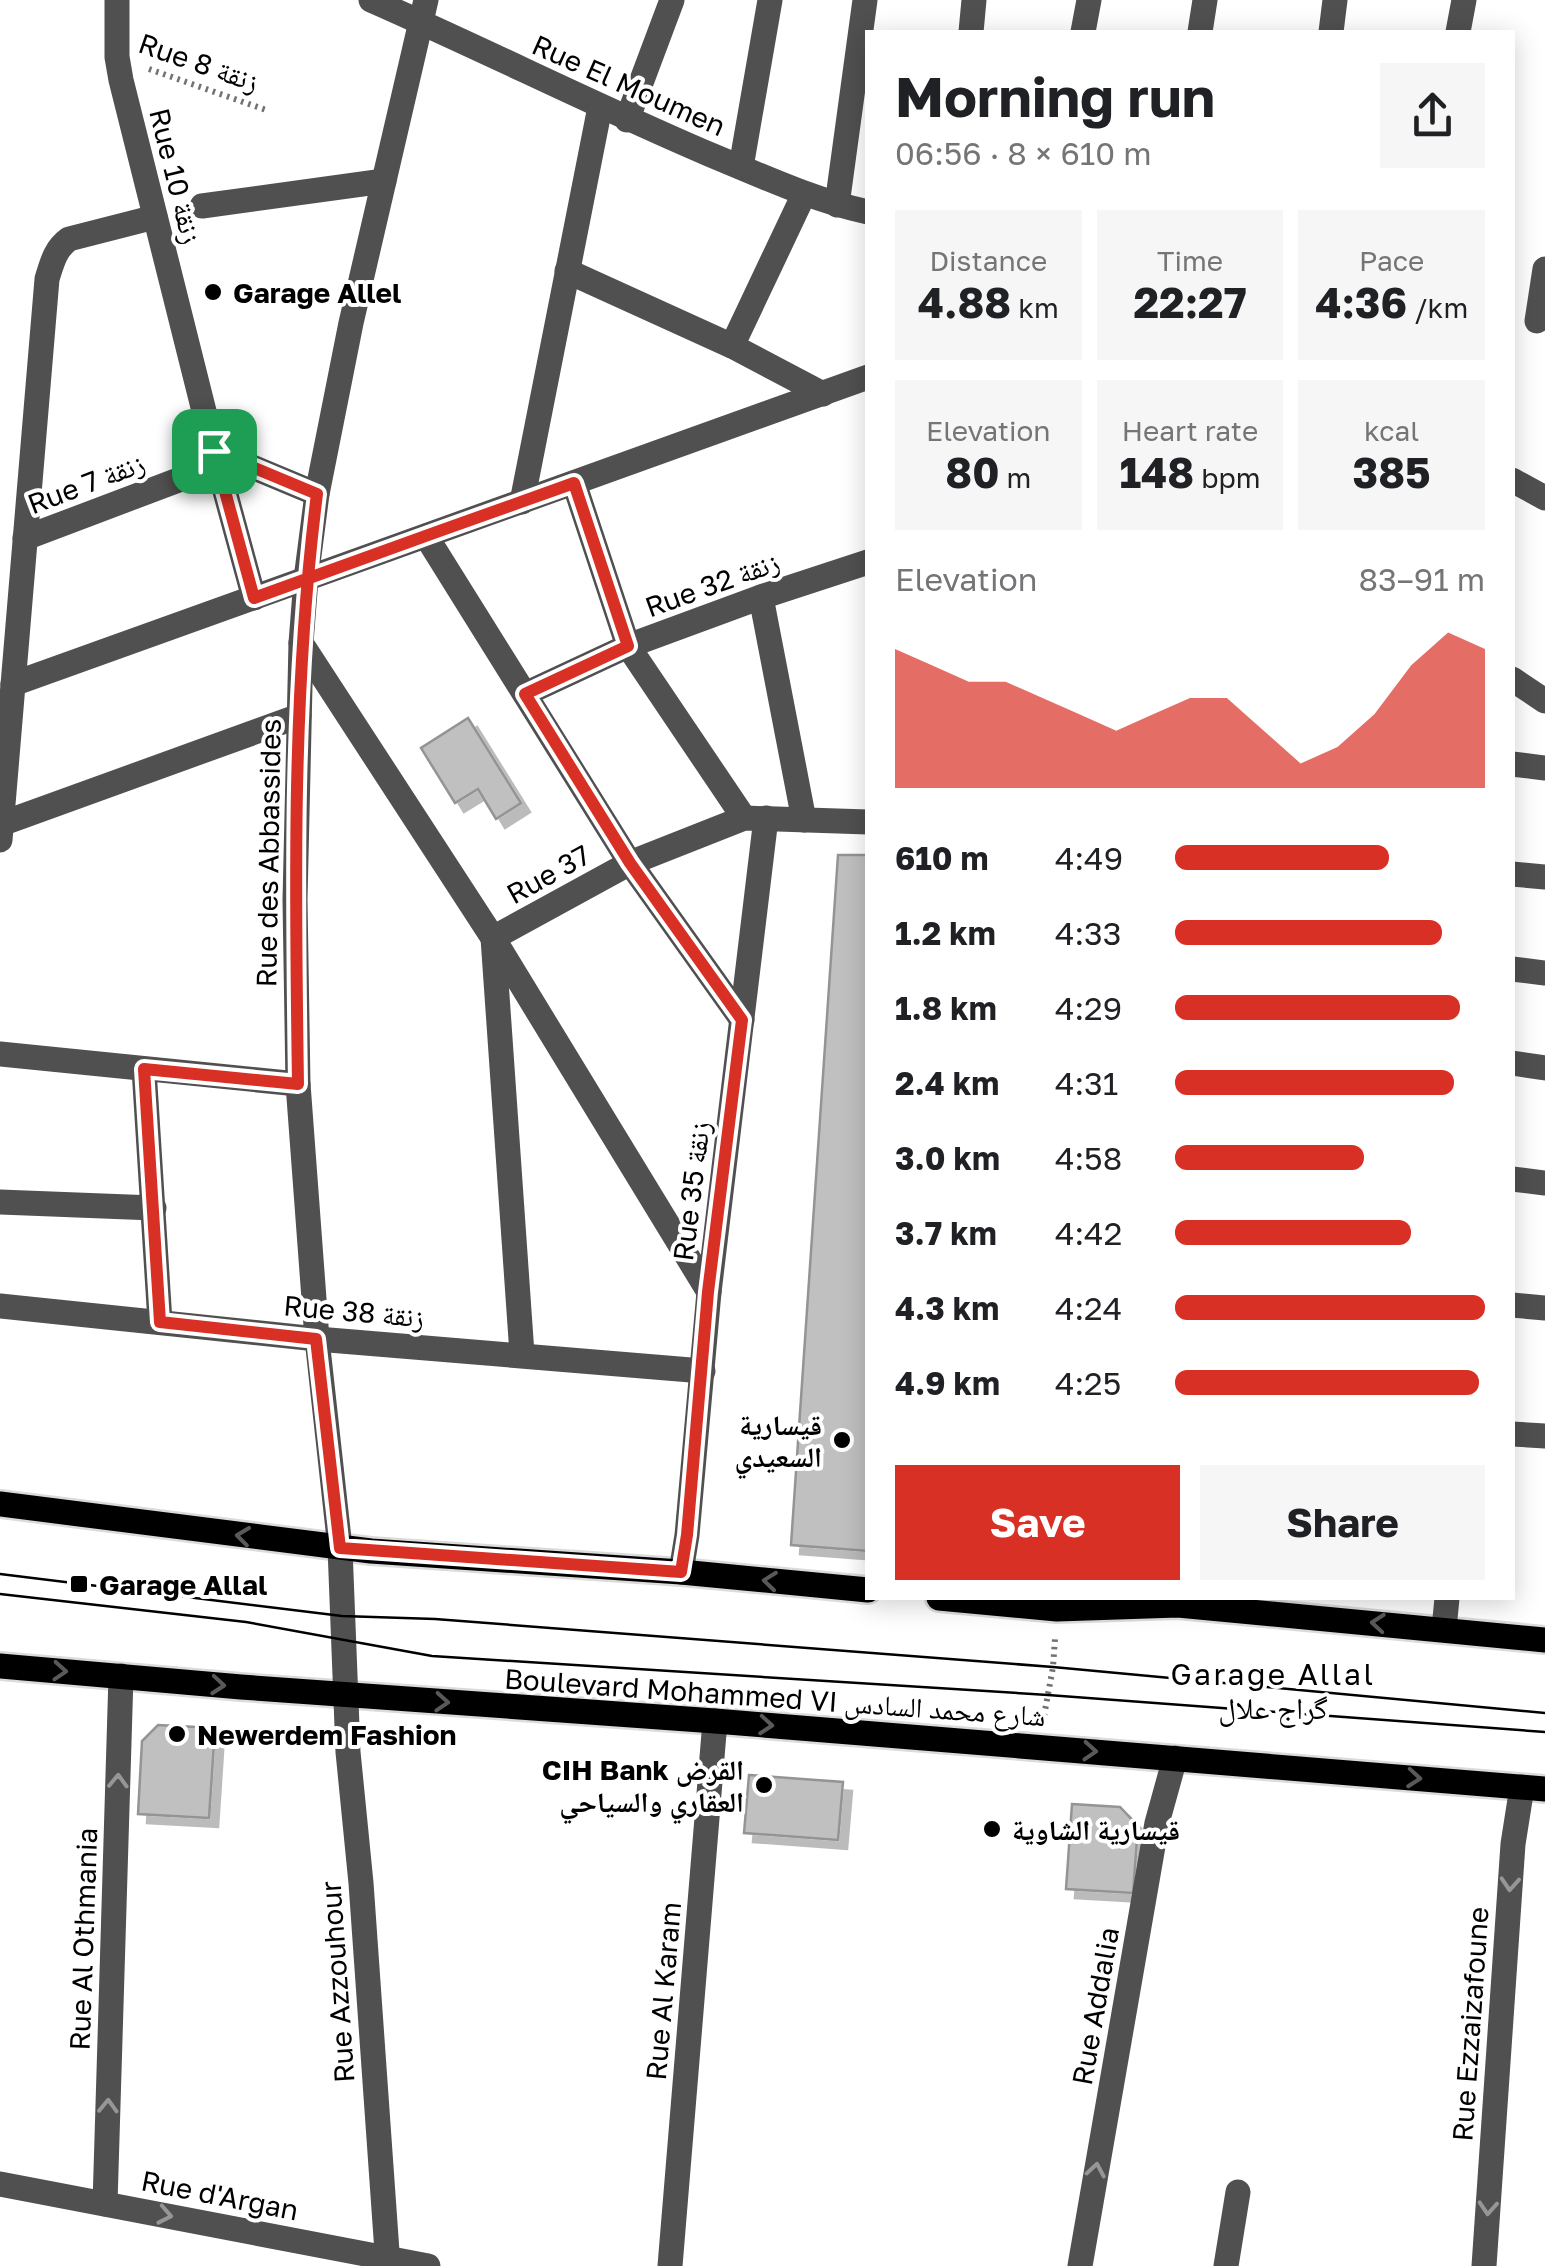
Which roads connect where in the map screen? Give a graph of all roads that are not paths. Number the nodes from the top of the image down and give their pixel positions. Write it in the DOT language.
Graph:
graph roads {
  1 [pos="117,0"];
  2 [pos="371,0"];
  3 [pos="672,0"];
  4 [pos="770,0"];
  5 [pos="865,0"];
  6 [pos="974,0"];
  7 [pos="1088,0"];
  8 [pos="1205,0"];
  9 [pos="1335,0"];
  10 [pos="1464,0"];
  11 [pos="424,11"];
  12 [pos="971,30"];
  13 [pos="1084,30"];
  14 [pos="1200,30"];
  15 [pos="1331,30"];
  16 [pos="1458,30"];
  17 [pos="600,107"];
  18 [pos="627,120"];
  19 [pos="741,167"];
  20 [pos="384,181"];
  21 [pos="804,194"];
  22 [pos="837,205"];
  23 [pos="202,206"];
  24 [pos="865,211"];
  25 [pos="156,217"];
  26 [pos="1545,268"];
  27 [pos="567,272"];
  28 [pos="1532,320"];
  29 [pos="732,346"];
  30 [pos="865,379"];
  31 [pos="823,394"];
  32 [pos="214,451"];
  33 [pos="1515,482"];
  34 [pos="574,483"];
  35 [pos="317,494"];
  36 [pos="1545,498"];
  37 [pos="522,502"];
  38 [pos="426,536"];
  39 [pos="26,538"];
  40 [pos="865,563"];
  41 [pos="306,579"];
  42 [pos="760,597"];
  43 [pos="254,598"];
  44 [pos="301,643"];
  45 [pos="628,646"];
  46 [pos="1515,680"];
  47 [pos="13,684"];
  48 [pos="525,694"];
  49 [pos="1545,701"];
  50 [pos="299,716"];
  51 [pos="1515,764"];
  52 [pos="1545,768"];
  53 [pos="755,818"];
  54 [pos="804,820"];
  55 [pos="865,822"];
  56 [pos="1,832"];
  57 [pos="630,863"];
  58 [pos="1515,874"];
  59 [pos="1545,877"];
  60 [pos="493,938"];
  61 [pos="1515,970"];
  62 [pos="1545,973"];
  63 [pos="742,1020"];
  64 [pos="0,1054"];
  65 [pos="1515,1063"];
  66 [pos="1545,1068"];
  67 [pos="144,1069"];
  68 [pos="298,1084"];
  69 [pos="1515,1180"];
  70 [pos="1545,1183"];
  71 [pos="0,1202"];
  72 [pos="154,1208"];
  73 [pos="708,1292"];
  74 [pos="1515,1305"];
  75 [pos="0,1306"];
  76 [pos="1545,1308"];
  77 [pos="160,1322"];
  78 [pos="316,1339"];
  79 [pos="522,1354"];
  80 [pos="702,1371"];
  81 [pos="1515,1434"];
  82 [pos="1545,1436"];
  83 [pos="0,1504"];
  84 [pos="340,1548"];
  85 [pos="681,1572"];
  86 [pos="865,1590"];
  87 [pos="961,1600"];
  88 [pos="1447,1600"];
  89 [pos="1179,1601"];
  90 [pos="1444,1629"];
  91 [pos="1545,1640"];
  92 [pos="0,1666"];
  93 [pos="121,1676"];
  94 [pos="345,1694"];
  95 [pos="715,1721"];
  96 [pos="1176,1758"];
  97 [pos="1534,1788"];
  98 [pos="0,2184"];
  99 [pos="1238,2192"];
  100 [pos="105,2204"];
  101 [pos="388,2262"];
  102 [pos="428,2266"];
  103 [pos="670,2266"];
  104 [pos="1080,2266"];
  105 [pos="1226,2266"];
  106 [pos="1484,2266"];
  1 -- 25 [label="street, Rue 10 زنقة"];
  2 -- 11 [label="street, Rue El Moumen"];
  3 -- 18 [label="street"];
  4 -- 19 [label="street"];
  5 -- 22 [label="street"];
  6 -- 12 [label="street"];
  7 -- 13 [label="street"];
  8 -- 14 [label="street"];
  9 -- 15 [label="street"];
  10 -- 16 [label="street"];
  11 -- 17 [label="street, Rue El Moumen"];
  11 -- 20 [label="street, Rue des Abbassides"];
  17 -- 18 [label="street, Rue El Moumen"];
  17 -- 27 [label="street"];
  18 -- 19 [label="street, Rue El Moumen"];
  19 -- 21 [label="street, Rue El Moumen"];
  20 -- 23 [label="street"];
  20 -- 35 [label="street, Rue des Abbassides"];
  21 -- 22 [label="street, Rue El Moumen"];
  21 -- 29 [label="street"];
  22 -- 24 [label="street, Rue El Moumen"];
  25 -- 32 [label="street, Rue 10 زنقة"];
  25 -- 39 [label="street"];
  26 -- 28 [label="street"];
  27 -- 29 [label="street"];
  27 -- 37 [label="street"];
  29 -- 31 [label="street"];
  30 -- 31 [label="street"];
  31 -- 34 [label="street"];
  32 -- 35 [label="street"];
  32 -- 39 [label="street, Rue 7 زنقة"];
  32 -- 43 [label="street, Rue 10 زنقة"];
  33 -- 36 [label="street"];
  34 -- 37 [label="street"];
  34 -- 45 [label="street"];
  35 -- 41 [label="street, Rue des Abbassides"];
  37 -- 38 [label="street"];
  38 -- 41 [label="street"];
  38 -- 48 [label="street"];
  39 -- 47 [label="street"];
  40 -- 42 [label="street, Rue 32 زنقة"];
  41 -- 43 [label="street"];
  41 -- 44 [label="street, Rue des Abbassides"];
  42 -- 45 [label="street, Rue 32 زنقة"];
  42 -- 54 [label="street"];
  43 -- 47 [label="street"];
  44 -- 50 [label="street, Rue des Abbassides"];
  44 -- 60 [label="street"];
  45 -- 48 [label="street, Rue 32 زنقة"];
  45 -- 53 [label="street"];
  46 -- 49 [label="street"];
  47 -- 56 [label="street"];
  48 -- 57 [label="street"];
  50 -- 56 [label="street"];
  50 -- 68 [label="street, Rue des Abbassides"];
  51 -- 52 [label="street"];
  53 -- 54 [label="street"];
  53 -- 57 [label="street, Rue 37"];
  53 -- 63 [label="street, Rue 35 زنقة"];
  54 -- 55 [label="street"];
  57 -- 60 [label="street, Rue 37"];
  57 -- 63 [label="street"];
  58 -- 59 [label="street"];
  60 -- 73 [label="street"];
  60 -- 79 [label="street"];
  61 -- 62 [label="street"];
  63 -- 73 [label="street, Rue 35 زنقة"];
  64 -- 67 [label="street"];
  65 -- 66 [label="street"];
  67 -- 68 [label="street"];
  67 -- 72 [label="street"];
  68 -- 78 [label="street, Rue des Abbassides"];
  69 -- 70 [label="street"];
  71 -- 72 [label="street"];
  72 -- 77 [label="street"];
  73 -- 80 [label="street, Rue 35 زنقة"];
  74 -- 76 [label="street"];
  75 -- 77 [label="street, Rue 38 زنقة"];
  77 -- 78 [label="street, Rue 38 زنقة"];
  78 -- 79 [label="street, Rue 38 زنقة"];
  78 -- 84 [label="street, Rue des Abbassides"];
  79 -- 80 [label="street, Rue 38 زنقة"];
  80 -- 85 [label="street, Rue 35 زنقة"];
  81 -- 82 [label="street"];
  84 -- 83 [label="main road, one-way"];
  84 -- 85 [label="main road"];
  84 -- 94 [label="street, Rue des Abbassides"];
  86 -- 85 [label="main road, one-way"];
  87 -- 89 [label="main road"];
  88 -- 90 [label="street"];
  90 -- 89 [label="main road, one-way"];
  90 -- 91 [label="main road"];
  92 -- 93 [label="main road, Boulevard Mohammed VI شارع محمد السادس, one-way"];
  93 -- 94 [label="main road, Boulevard Mohammed VI شارع محمد السادس, one-way"];
  100 -- 93 [label="street, Rue Al Othmania, one-way"];
  94 -- 95 [label="main road, Boulevard Mohammed VI شارع محمد السادس, one-way"];
  94 -- 101 [label="street, Rue Azzouhour"];
  95 -- 96 [label="main road, Boulevard Mohammed VI شارع محمد السادس, one-way"];
  95 -- 103 [label="street, Rue Al Karam"];
  96 -- 97 [label="main road, Boulevard Mohammed VI شارع محمد السادس, one-way"];
  104 -- 96 [label="street, Rue Addalia, one-way"];
  97 -- 106 [label="street, Rue Ezzaizafoune, one-way"];
  98 -- 100 [label="street, Rue d'Argan"];
  99 -- 105 [label="street"];
  100 -- 101 [label="street, Rue d'Argan, one-way"];
  101 -- 102 [label="street, Rue d'Argan"];
}
